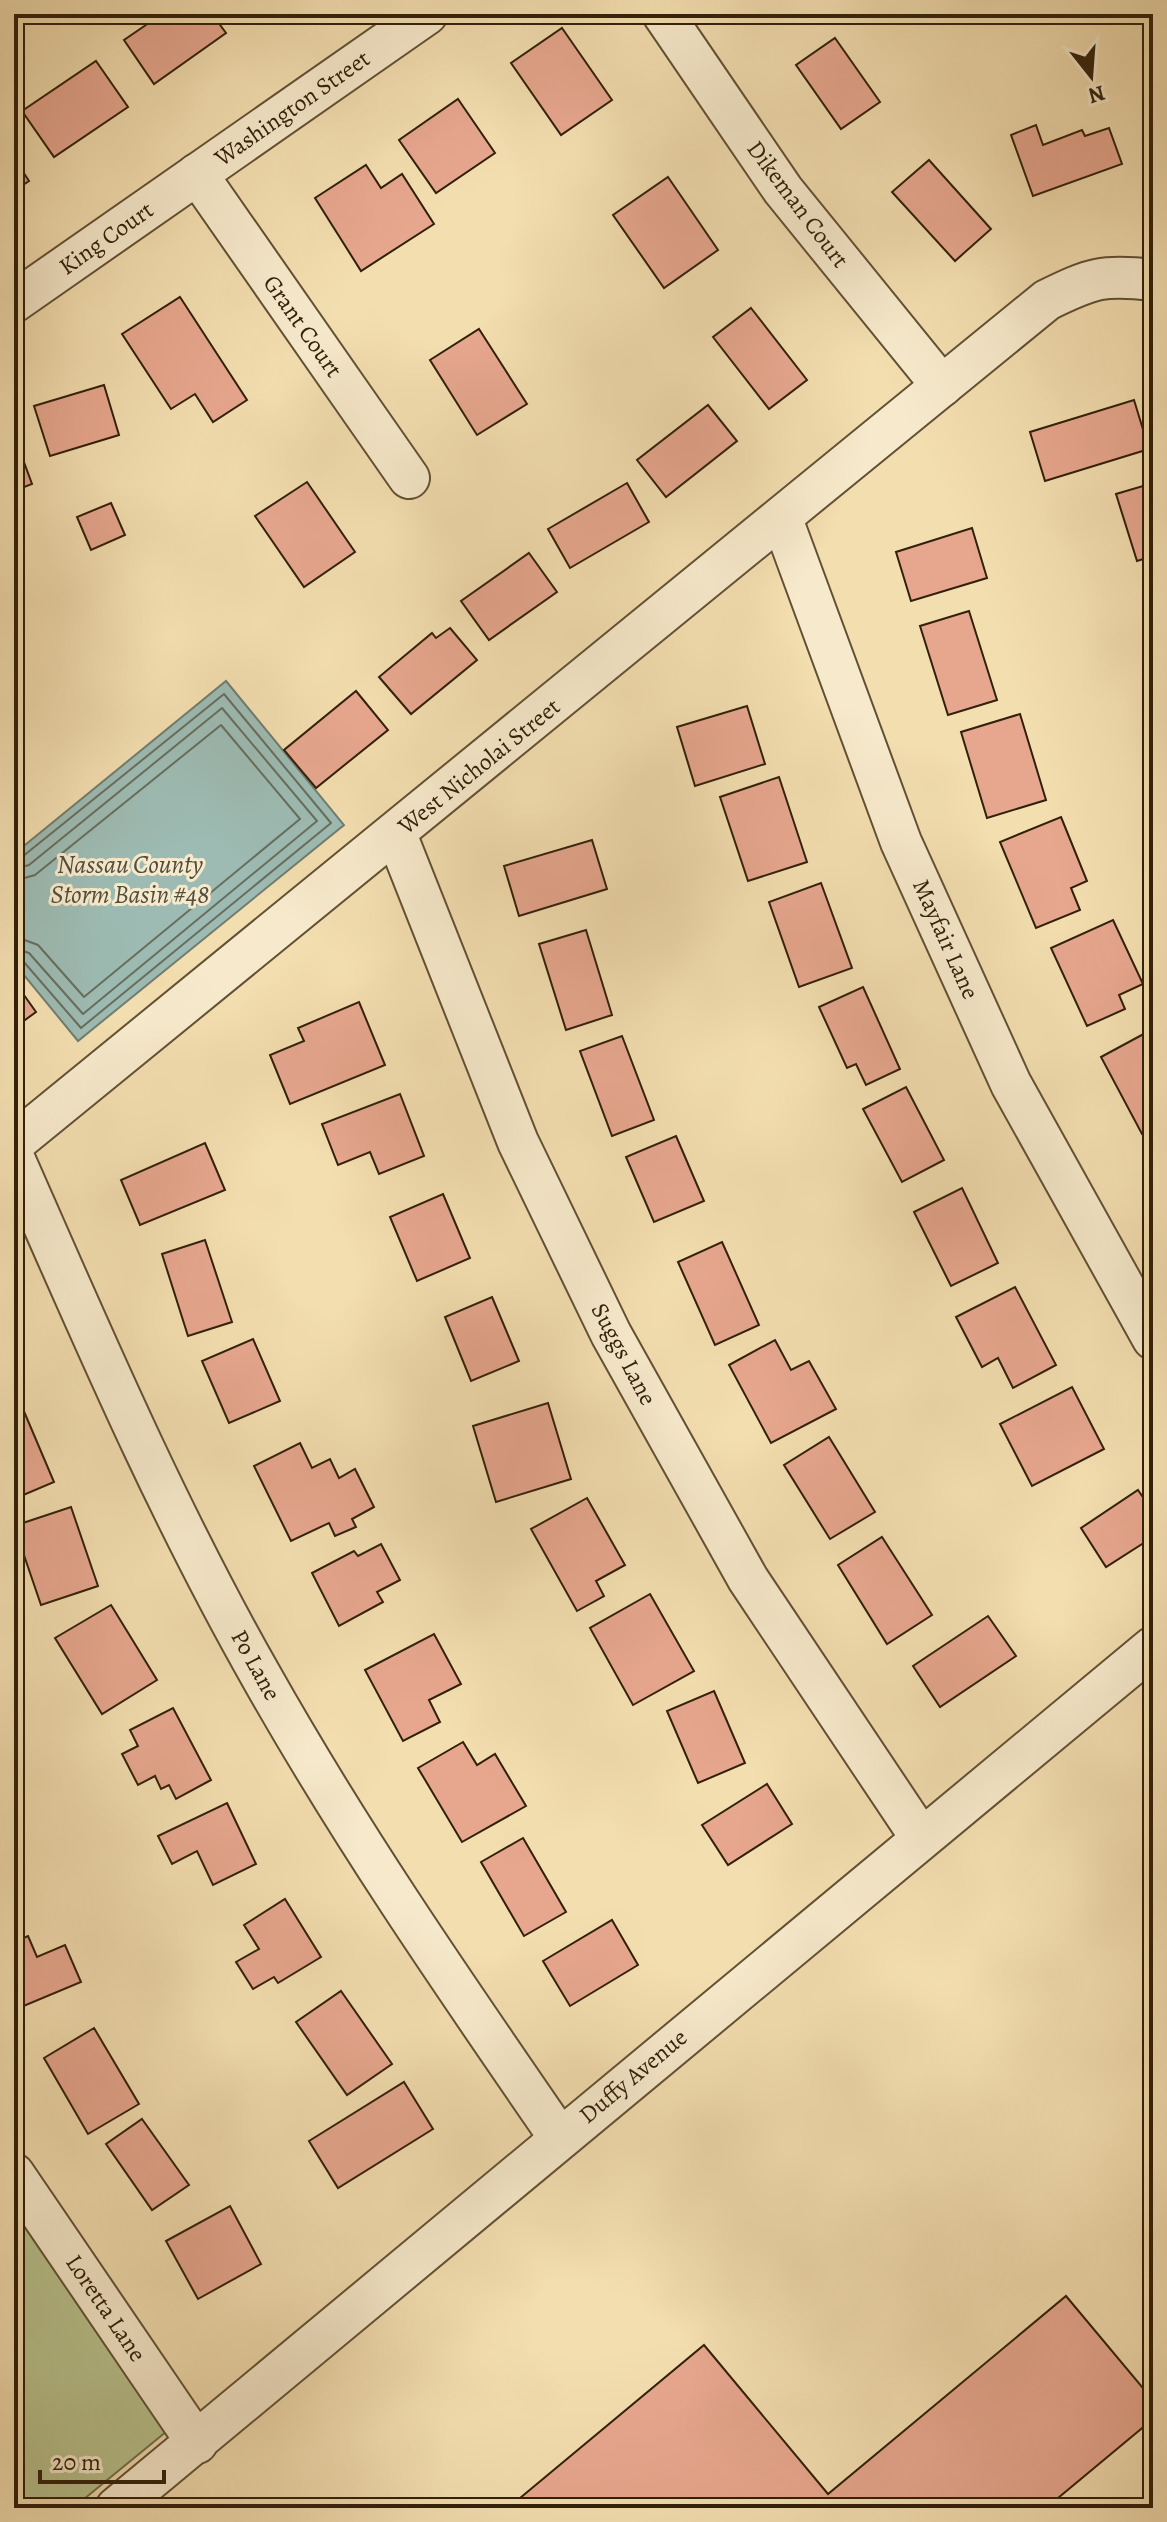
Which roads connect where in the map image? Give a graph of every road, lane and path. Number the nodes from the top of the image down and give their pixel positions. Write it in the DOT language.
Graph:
graph roads {
  1 [pos="427,14"];
  2 [pos="663,14"];
  3 [pos="197,174"];
  4 [pos="1153,280"];
  5 [pos="14,302"];
  6 [pos="942,386"];
  7 [pos="409,478"];
  8 [pos="782,519"];
  9 [pos="396,834"];
  10 [pos="14,1143"];
  11 [pos="14,1158"];
  12 [pos="1153,1339"];
  13 [pos="1153,1647"];
  14 [pos="921,1838"];
  15 [pos="559,2137"];
  16 [pos="14,2174"];
  17 [pos="197,2443"];
  18 [pos="116,2508"];
  1 -- 3 [label="street, Washington Street"];
  2 -- 6 [label="street, Dikeman Court"];
  3 -- 5 [label="street, King Court"];
  3 -- 7 [label="street, Grant Court"];
  4 -- 6 [label="street, West Nicholai Street"];
  6 -- 8 [label="street, West Nicholai Street"];
  8 -- 9 [label="street, West Nicholai Street"];
  8 -- 12 [label="street, Mayfair Lane"];
  9 -- 10 [label="street, West Nicholai Street"];
  9 -- 14 [label="street, Suggs Lane"];
  11 -- 15 [label="street, Po Lane"];
  13 -- 14 [label="street, Duffy Avenue"];
  14 -- 15 [label="street, Duffy Avenue"];
  15 -- 17 [label="street, Duffy Avenue"];
  16 -- 17 [label="street, Loretta Lane"];
  17 -- 18 [label="street, Duffy Avenue"];
}
